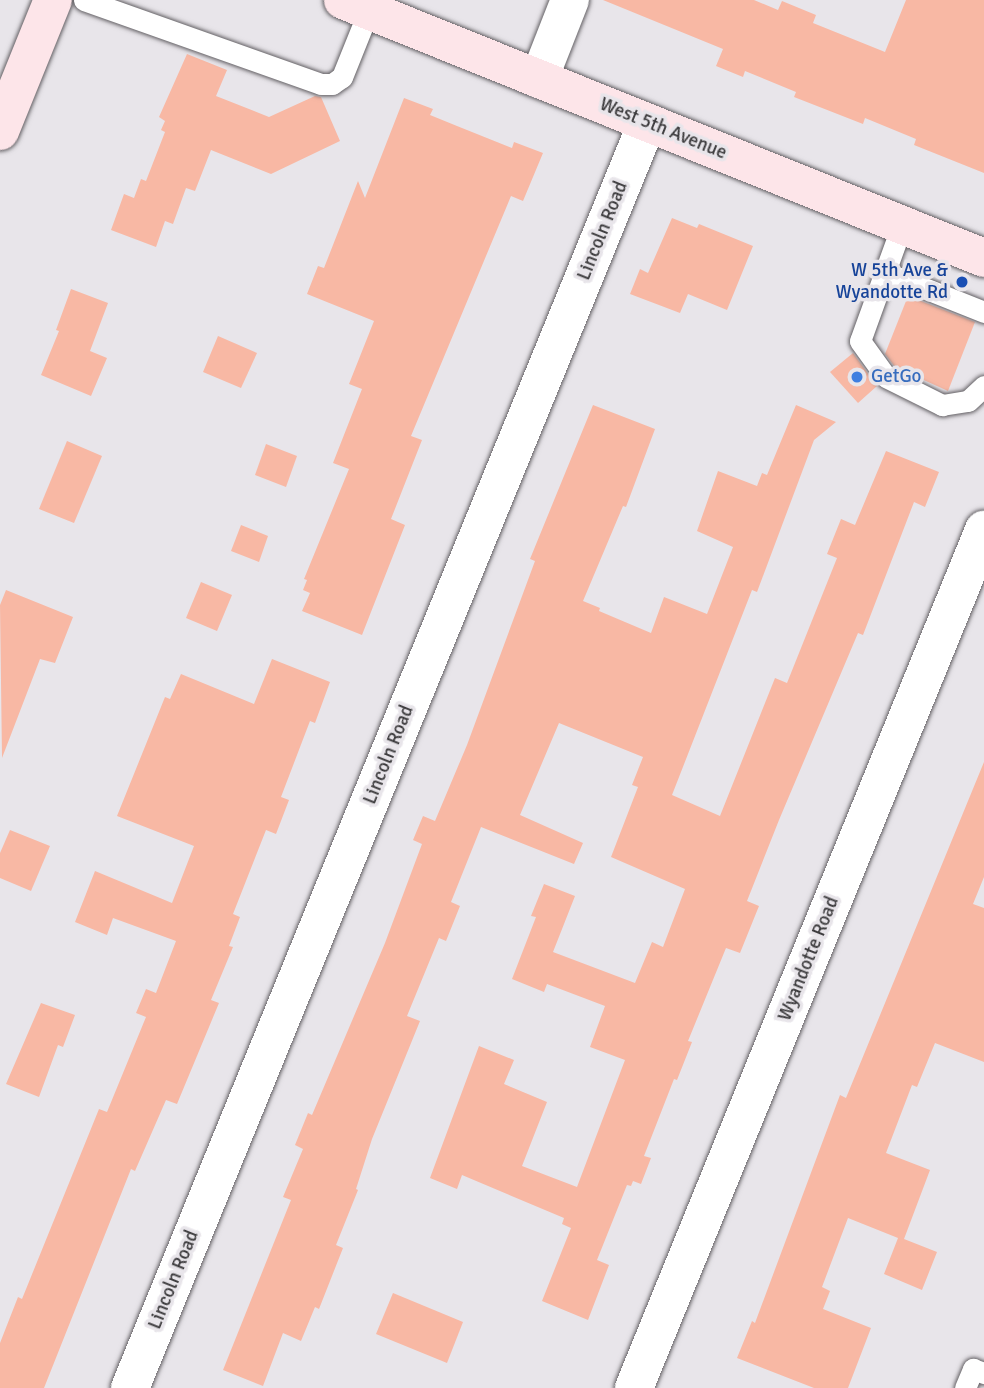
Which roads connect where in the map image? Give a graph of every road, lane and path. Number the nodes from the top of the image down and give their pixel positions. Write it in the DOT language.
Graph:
graph roads {
  1 [pos="53,0"];
  2 [pos="85,0"];
  3 [pos="570,0"];
  4 [pos="356,5"];
  5 [pos="539,79"];
  6 [pos="647,122"];
  7 [pos="0,131"];
  8 [pos="902,225"];
  9 [pos="984,258"];
  10 [pos="884,272"];
  11 [pos="984,312"];
  12 [pos="984,386"];
  13 [pos="984,530"];
  14 [pos="984,1373"];
  15 [pos="130,1388"];
  16 [pos="634,1388"];
  17 [pos="965,1388"];
  1 -- 7 [label="main road"];
  2 -- 4 [label="lane"];
  3 -- 5 [label="street"];
  4 -- 5 [label="main road, West 5th Avenue"];
  5 -- 6 [label="main road, West 5th Avenue"];
  6 -- 8 [label="main road, West 5th Avenue"];
  6 -- 15 [label="street, Lincoln Road"];
  8 -- 9 [label="main road, West 5th Avenue"];
  8 -- 10 [label="lane"];
  10 -- 11 [label="lane"];
  10 -- 12 [label="lane"];
  13 -- 16 [label="street, Wyandotte Road"];
  14 -- 17 [label="lane"];
}
